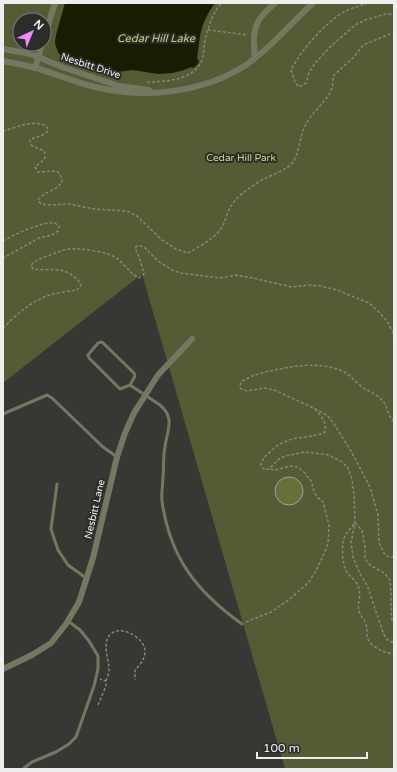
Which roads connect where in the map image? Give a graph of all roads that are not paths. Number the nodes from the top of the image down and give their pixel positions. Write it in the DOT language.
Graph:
graph roads {
  1 [pos="55,3"];
  2 [pos="275,3"];
  3 [pos="313,3"];
  4 [pos="52,13"];
  5 [pos="3,49"];
  6 [pos="40,52"];
  7 [pos="38,57"];
  8 [pos="255,58"];
  9 [pos="3,61"];
  10 [pos="35,68"];
  11 [pos="174,91"];
  12 [pos="192,339"];
  13 [pos="130,386"];
  14 [pos="145,395"];
  15 [pos="3,414"];
  16 [pos="117,457"];
  17 [pos="57,484"];
  18 [pos="86,578"];
  19 [pos="68,620"];
  20 [pos="242,624"];
  21 [pos="3,669"];
  22 [pos="24,768"];
  1 -- 4 [label="street"];
  2 -- 8 [label="street"];
  3 -- 8 [label="street, Nesbitt Drive"];
  5 -- 7 [label="street, Nesbitt Drive"];
  6 -- 7 [label="street"];
  7 -- 10 [label="street"];
  7 -- 11 [label="street, Nesbitt Drive"];
  8 -- 11 [label="street, Nesbitt Drive"];
  9 -- 10 [label="street, Nesbitt Drive"];
  10 -- 11 [label="street, Nesbitt Drive"];
  12 -- 14 [label="street, Nesbitt Lane"];
  13 -- 13 [label="lane"];
  13 -- 14 [label="lane"];
  14 -- 16 [label="street, Nesbitt Lane"];
  14 -- 20 [label="lane"];
  15 -- 16 [label="lane"];
  16 -- 18 [label="street, Nesbitt Lane"];
  17 -- 18 [label="lane"];
  18 -- 19 [label="street, Nesbitt Lane"];
  19 -- 21 [label="street, Nesbitt Lane"];
  19 -- 22 [label="lane"];
}
